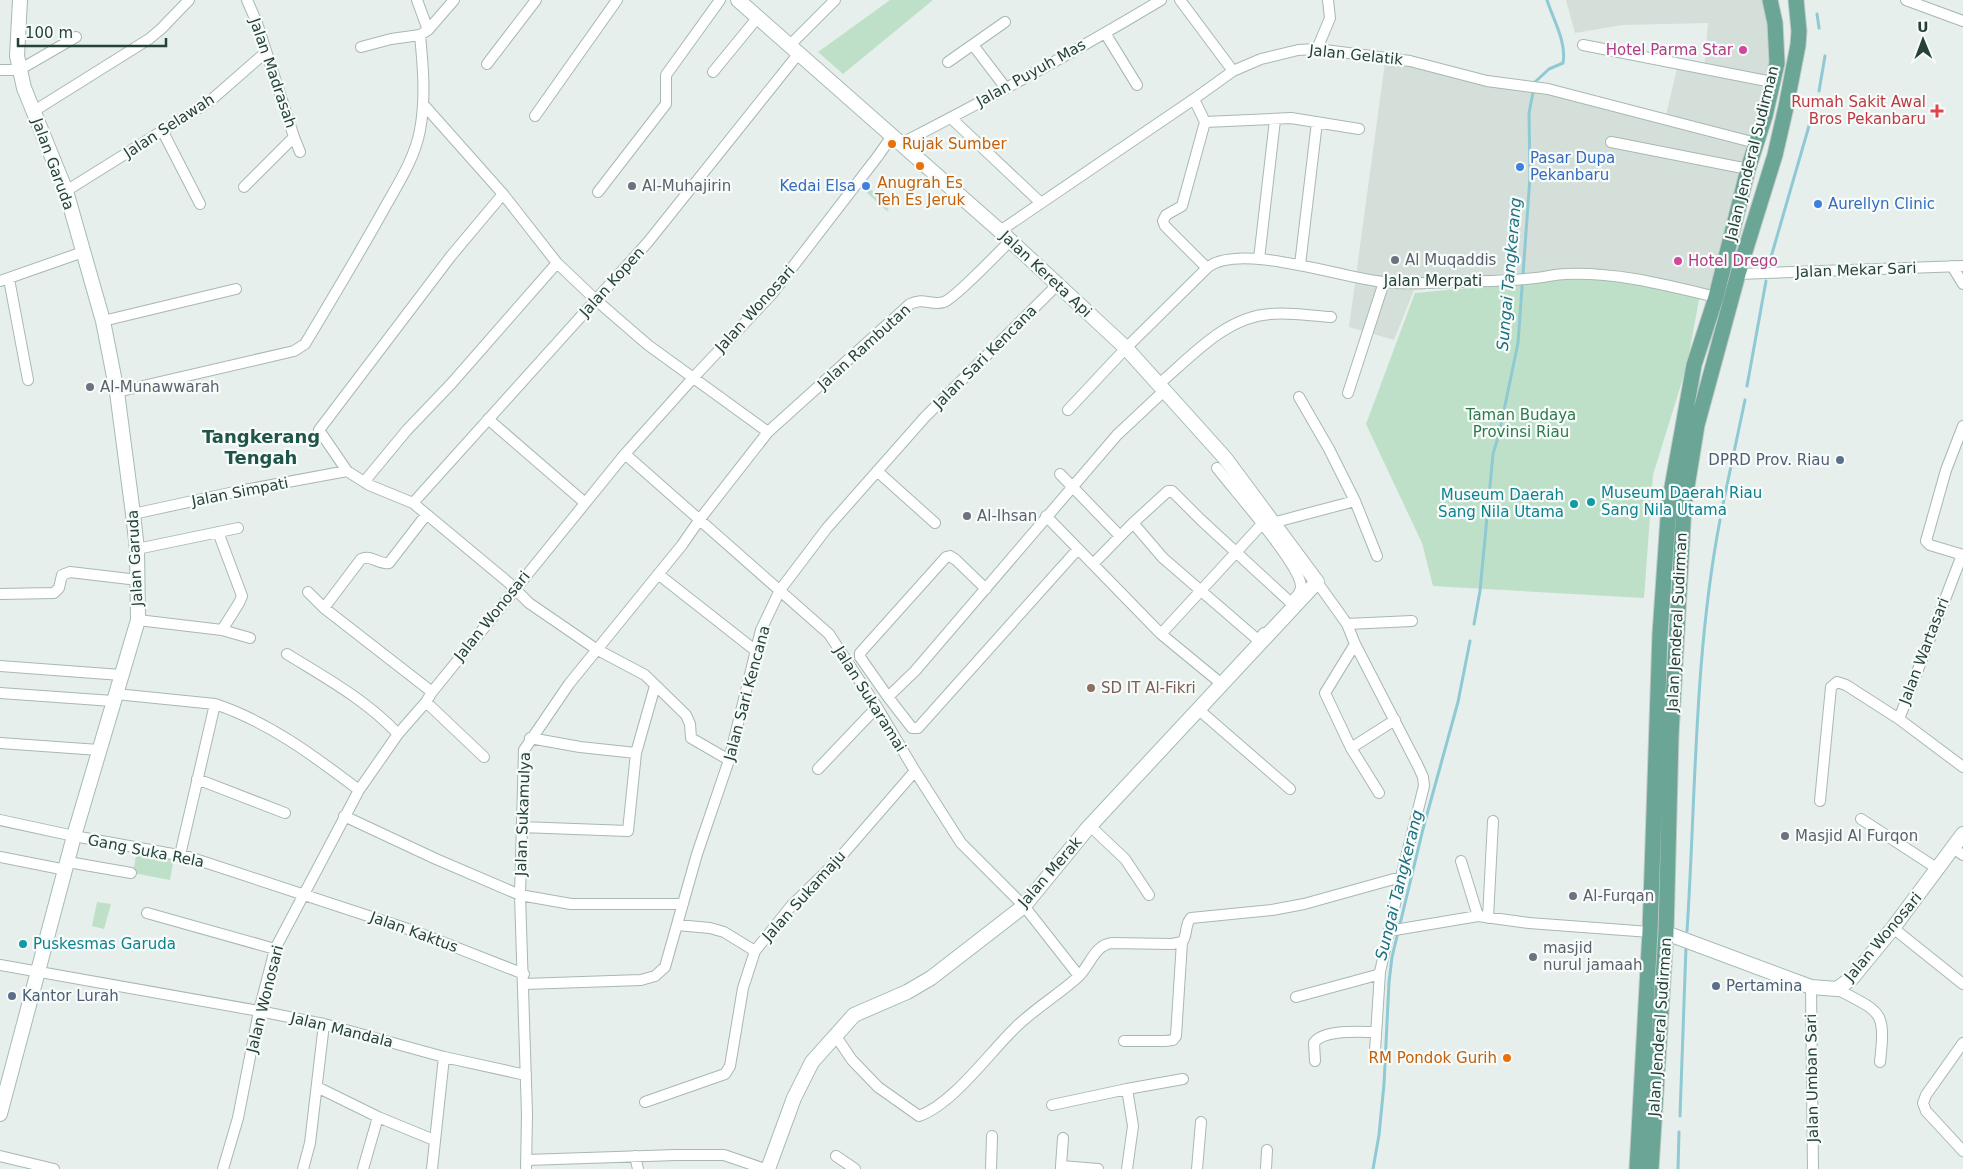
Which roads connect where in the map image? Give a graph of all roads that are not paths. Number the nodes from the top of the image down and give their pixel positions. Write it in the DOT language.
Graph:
graph roads {
  1 [pos="20,0"];
  2 [pos="189,0"];
  3 [pos="247,0"];
  4 [pos="417,0"];
  5 [pos="454,0"];
  6 [pos="536,0"];
  7 [pos="618,0"];
  8 [pos="720,0"];
  9 [pos="738,0"];
  10 [pos="835,0"];
  11 [pos="1161,0"];
  12 [pos="1180,0"];
  13 [pos="1328,0"];
  14 [pos="1796,0"];
  15 [pos="1906,0"];
  16 [pos="1773,4"];
  17 [pos="758,17"];
  18 [pos="1963,21"];
  19 [pos="1005,22"];
  20 [pos="424,32"];
  21 [pos="1105,33"];
  22 [pos="76,37"];
  23 [pos="973,45"];
  24 [pos="1582,45"];
  25 [pos="361,46"];
  26 [pos="795,49"];
  27 [pos="1317,50"];
  28 [pos="266,52"];
  29 [pos="948,62"];
  30 [pos="487,64"];
  31 [pos="0,70"];
  32 [pos="19,70"];
  33 [pos="1232,71"];
  34 [pos="714,72"];
  35 [pos="1772,82"];
  36 [pos="1137,86"];
  37 [pos="1005,87"];
  38 [pos="1194,99"];
  39 [pos="423,104"];
  40 [pos="34,111"];
  41 [pos="535,116"];
  42 [pos="951,118"];
  43 [pos="1275,120"];
  44 [pos="1205,122"];
  45 [pos="1317,122"];
  46 [pos="1359,129"];
  47 [pos="163,132"];
  48 [pos="294,136"];
  49 [pos="896,140"];
  50 [pos="1611,142"];
  51 [pos="1756,143"];
  52 [pos="300,152"];
  53 [pos="1748,169"];
  54 [pos="244,187"];
  55 [pos="66,191"];
  56 [pos="598,192"];
  57 [pos="503,194"];
  58 [pos="1041,203"];
  59 [pos="200,204"];
  60 [pos="1000,231"];
  61 [pos="1010,241"];
  62 [pos="83,252"];
  63 [pos="1259,259"];
  64 [pos="557,263"];
  65 [pos="1300,264"];
  66 [pos="1958,266"];
  67 [pos="1207,268"];
  68 [pos="1738,274"];
  69 [pos="5,280"];
  70 [pos="1384,282"];
  71 [pos="1963,284"];
  72 [pos="1058,285"];
  73 [pos="236,289"];
  74 [pos="1716,296"];
  75 [pos="596,300"];
  76 [pos="1331,317"];
  77 [pos="103,321"];
  78 [pos="1126,348"];
  79 [pos="693,378"];
  80 [pos="28,380"];
  81 [pos="1162,387"];
  82 [pos="117,392"];
  83 [pos="1348,393"];
  84 [pos="1299,397"];
  85 [pos="1068,410"];
  86 [pos="488,418"];
  87 [pos="1963,426"];
  88 [pos="768,432"];
  89 [pos="625,454"];
  90 [pos="1217,468"];
  91 [pos="347,471"];
  92 [pos="877,471"];
  93 [pos="1060,474"];
  94 [pos="364,482"];
  95 [pos="1072,486"];
  96 [pos="1355,501"];
  97 [pos="584,502"];
  98 [pos="413,503"];
  99 [pos="133,514"];
  100 [pos="426,515"];
  101 [pos="1046,516"];
  102 [pos="700,519"];
  103 [pos="935,523"];
  104 [pos="1132,523"];
  105 [pos="1268,523"];
  106 [pos="238,528"];
  107 [pos="218,532"];
  108 [pos="1120,536"];
  109 [pos="137,549"];
  110 [pos="1078,549"];
  111 [pos="1236,552"];
  112 [pos="1962,555"];
  113 [pos="1377,556"];
  114 [pos="1093,564"];
  115 [pos="658,574"];
  116 [pos="138,580"];
  117 [pos="1318,582"];
  118 [pos="514,588"];
  119 [pos="986,588"];
  120 [pos="780,590"];
  121 [pos="1201,590"];
  122 [pos="308,592"];
  123 [pos="0,594"];
  124 [pos="1290,602"];
  125 [pos="324,608"];
  126 [pos="138,620"];
  127 [pos="1412,621"];
  128 [pos="1347,624"];
  129 [pos="222,630"];
  130 [pos="1161,634"];
  131 [pos="250,638"];
  132 [pos="1356,644"];
  133 [pos="596,649"];
  134 [pos="756,651"];
  135 [pos="287,654"];
  136 [pos="0,666"];
  137 [pos="121,675"];
  138 [pos="1223,685"];
  139 [pos="655,686"];
  140 [pos="432,692"];
  141 [pos="0,693"];
  142 [pos="115,697"];
  143 [pos="888,697"];
  144 [pos="426,702"];
  145 [pos="215,704"];
  146 [pos="877,707"];
  147 [pos="1199,710"];
  148 [pos="1899,719"];
  149 [pos="1395,720"];
  150 [pos="398,734"];
  151 [pos="530,738"];
  152 [pos="0,743"];
  153 [pos="1351,748"];
  154 [pos="99,750"];
  155 [pos="636,753"];
  156 [pos="484,757"];
  157 [pos="729,760"];
  158 [pos="1963,767"];
  159 [pos="818,769"];
  160 [pos="915,772"];
  161 [pos="197,779"];
  162 [pos="1290,789"];
  163 [pos="358,790"];
  164 [pos="1379,793"];
  165 [pos="1820,801"];
  166 [pos="285,813"];
  167 [pos="344,816"];
  168 [pos="1861,819"];
  169 [pos="0,820"];
  170 [pos="1493,821"];
  171 [pos="1090,826"];
  172 [pos="521,827"];
  173 [pos="1963,834"];
  174 [pos="74,836"];
  175 [pos="1958,851"];
  176 [pos="180,855"];
  177 [pos="0,857"];
  178 [pos="1461,861"];
  179 [pos="67,866"];
  180 [pos="1938,869"];
  181 [pos="132,873"];
  182 [pos="1401,877"];
  183 [pos="303,894"];
  184 [pos="520,896"];
  185 [pos="1149,896"];
  186 [pos="683,904"];
  187 [pos="1024,906"];
  188 [pos="147,913"];
  189 [pos="1478,916"];
  190 [pos="1488,918"];
  191 [pos="677,925"];
  192 [pos="1893,928"];
  193 [pos="1389,931"];
  194 [pos="1650,932"];
  195 [pos="1666,933"];
  196 [pos="1182,942"];
  197 [pos="275,949"];
  198 [pos="755,951"];
  199 [pos="0,965"];
  200 [pos="1380,972"];
  201 [pos="38,973"];
  202 [pos="1079,976"];
  203 [pos="524,979"];
  204 [pos="1963,984"];
  205 [pos="1811,987"];
  206 [pos="1837,989"];
  207 [pos="1296,997"];
  208 [pos="260,1011"];
  209 [pos="324,1024"];
  210 [pos="1376,1032"];
  211 [pos="835,1035"];
  212 [pos="1124,1041"];
  213 [pos="1963,1043"];
  214 [pos="1375,1051"];
  215 [pos="444,1057"];
  216 [pos="1315,1060"];
  217 [pos="1880,1062"];
  218 [pos="526,1075"];
  219 [pos="1183,1078"];
  220 [pos="4,1081"];
  221 [pos="317,1087"];
  222 [pos="1127,1089"];
  223 [pos="645,1102"];
  224 [pos="1052,1105"];
  225 [pos="0,1114"];
  226 [pos="378,1117"];
  227 [pos="1201,1122"];
  228 [pos="992,1136"];
  229 [pos="1064,1138"];
  230 [pos="434,1140"];
  231 [pos="1267,1150"];
  232 [pos="1963,1151"];
  233 [pos="0,1156"];
  234 [pos="635,1156"];
  235 [pos="836,1156"];
  236 [pos="526,1164"];
  237 [pos="1061,1167"];
  238 [pos="54,1169"];
  239 [pos="223,1169"];
  240 [pos="303,1169"];
  241 [pos="362,1169"];
  242 [pos="432,1169"];
  243 [pos="638,1169"];
  244 [pos="766,1169"];
  245 [pos="855,1169"];
  246 [pos="991,1169"];
  247 [pos="1098,1169"];
  248 [pos="1127,1169"];
  249 [pos="1197,1169"];
  250 [pos="1266,1169"];
  251 [pos="1637,1169"];
  252 [pos="1651,1169"];
  253 [pos="1813,1169"];
  1 -- 32 [label="street, Jalan Garuda"];
  2 -- 40 [label="street"];
  3 -- 28 [label="street, Jalan Madrasah"];
  4 -- 20 [label="street"];
  5 -- 20 [label="street"];
  6 -- 30 [label="street"];
  7 -- 41 [label="street"];
  8 -- 56 [label="street"];
  9 -- 17 [label="street, Jalan Kereta Api"];
  10 -- 26 [label="street, Jalan Kopen"];
  11 -- 21 [label="street, Jalan Puyuh Mas"];
  12 -- 33 [label="street"];
  13 -- 27 [label="street"];
  14 -- 68 [label="main road, Jalan Jenderal Sudirman"];
  15 -- 18 [label="street"];
  16 -- 35 [label="main road, Jalan Jenderal Sudirman"];
  17 -- 26 [label="street, Jalan Kereta Api"];
  17 -- 34 [label="street"];
  19 -- 23 [label="street"];
  20 -- 25 [label="street"];
  20 -- 39 [label="street"];
  21 -- 36 [label="street"];
  21 -- 37 [label="street, Jalan Puyuh Mas"];
  22 -- 32 [label="street"];
  23 -- 29 [label="street"];
  23 -- 37 [label="street"];
  24 -- 35 [label="street"];
  26 -- 49 [label="street, Jalan Kereta Api"];
  26 -- 75 [label="street, Jalan Kopen"];
  27 -- 33 [label="street, Jalan Gelatik"];
  27 -- 51 [label="street, Jalan Gelatik"];
  28 -- 47 [label="street, Jalan Selawah"];
  28 -- 48 [label="street, Jalan Madrasah"];
  31 -- 32 [label="street"];
  32 -- 40 [label="street, Jalan Garuda"];
  33 -- 38 [label="street, Jalan Gelatik"];
  35 -- 51 [label="main road, Jalan Jenderal Sudirman"];
  37 -- 42 [label="street, Jalan Puyuh Mas"];
  38 -- 44 [label="street"];
  38 -- 58 [label="street, Jalan Gelatik"];
  39 -- 57 [label="street"];
  39 -- 82 [label="street"];
  40 -- 55 [label="street, Jalan Garuda"];
  42 -- 49 [label="street, Jalan Puyuh Mas"];
  42 -- 58 [label="street"];
  43 -- 44 [label="street"];
  43 -- 45 [label="street"];
  43 -- 63 [label="street"];
  44 -- 67 [label="street"];
  45 -- 46 [label="street"];
  45 -- 65 [label="street"];
  47 -- 55 [label="street, Jalan Selawah"];
  47 -- 59 [label="street"];
  48 -- 52 [label="street"];
  48 -- 54 [label="street, Jalan Madrasah"];
  49 -- 60 [label="street, Jalan Kereta Api"];
  49 -- 79 [label="street, Jalan Wonosari"];
  50 -- 53 [label="street"];
  51 -- 53 [label="main road, Jalan Jenderal Sudirman"];
  53 -- 74 [label="main road, Jalan Jenderal Sudirman"];
  55 -- 62 [label="street, Jalan Garuda"];
  57 -- 64 [label="street"];
  57 -- 91 [label="street"];
  58 -- 60 [label="street, Jalan Gelatik"];
  60 -- 61 [label="street, Jalan Kereta Api"];
  61 -- 72 [label="street, Jalan Kereta Api"];
  61 -- 88 [label="street, Jalan Rambutan"];
  62 -- 69 [label="street"];
  62 -- 77 [label="street, Jalan Garuda"];
  63 -- 65 [label="street, Jalan Merpati"];
  63 -- 67 [label="street, Jalan Merpati"];
  64 -- 75 [label="street"];
  64 -- 94 [label="street"];
  65 -- 70 [label="street, Jalan Merpati"];
  66 -- 68 [label="street, Jalan Mekar Sari"];
  66 -- 71 [label="street, Jalan Mekar Sari"];
  67 -- 78 [label="street, Jalan Merpati"];
  68 -- 195 [label="main road, Jalan Jenderal Sudirman"];
  69 -- 80 [label="street"];
  70 -- 74 [label="street, Jalan Merpati"];
  70 -- 83 [label="street"];
  72 -- 78 [label="street, Jalan Kereta Api"];
  72 -- 92 [label="street, Jalan Sari Kencana"];
  73 -- 77 [label="street"];
  74 -- 194 [label="main road, Jalan Jenderal Sudirman"];
  75 -- 79 [label="street"];
  75 -- 86 [label="street, Jalan Kopen"];
  76 -- 81 [label="street"];
  77 -- 82 [label="street, Jalan Garuda"];
  78 -- 81 [label="street, Jalan Kereta Api"];
  78 -- 85 [label="street, Jalan Merpati"];
  79 -- 88 [label="street"];
  79 -- 89 [label="street, Jalan Wonosari"];
  81 -- 95 [label="street"];
  81 -- 105 [label="street, Jalan Kereta Api"];
  82 -- 99 [label="street, Jalan Garuda"];
  84 -- 96 [label="street"];
  86 -- 97 [label="street"];
  86 -- 98 [label="street, Jalan Kopen"];
  87 -- 112 [label="street"];
  88 -- 102 [label="street, Jalan Rambutan"];
  89 -- 97 [label="street, Jalan Wonosari"];
  89 -- 102 [label="street, Jalan Sukaramai"];
  90 -- 105 [label="street"];
  91 -- 94 [label="street"];
  91 -- 99 [label="street, Jalan Simpati"];
  92 -- 103 [label="street"];
  92 -- 120 [label="street, Jalan Sari Kencana"];
  93 -- 95 [label="street"];
  94 -- 98 [label="street"];
  95 -- 101 [label="street"];
  95 -- 108 [label="street"];
  96 -- 105 [label="street"];
  96 -- 113 [label="street"];
  97 -- 118 [label="street, Jalan Wonosari"];
  98 -- 100 [label="street"];
  99 -- 109 [label="street, Jalan Garuda"];
  100 -- 118 [label="street"];
  100 -- 125 [label="street"];
  101 -- 110 [label="street"];
  101 -- 119 [label="street"];
  102 -- 115 [label="street, Jalan Sukamulya"];
  102 -- 120 [label="street, Jalan Sukaramai"];
  104 -- 108 [label="street"];
  104 -- 111 [label="street"];
  104 -- 121 [label="street"];
  105 -- 111 [label="street"];
  105 -- 117 [label="street, Jalan Kereta Api"];
  105 -- 124 [label="street"];
  106 -- 107 [label="street"];
  107 -- 109 [label="street"];
  107 -- 129 [label="street"];
  108 -- 114 [label="street"];
  109 -- 116 [label="street, Jalan Garuda"];
  110 -- 114 [label="street"];
  110 -- 143 [label="street"];
  111 -- 121 [label="street"];
  111 -- 124 [label="street"];
  112 -- 148 [label="street, Jalan Wartasari"];
  114 -- 130 [label="street"];
  115 -- 133 [label="street, Jalan Sukamulya"];
  115 -- 134 [label="street"];
  116 -- 123 [label="street"];
  116 -- 126 [label="street, Jalan Garuda"];
  117 -- 128 [label="street"];
  117 -- 138 [label="street, Jalan Merak"];
  118 -- 133 [label="street"];
  118 -- 140 [label="street, Jalan Wonosari"];
  119 -- 143 [label="street"];
  119 -- 143 [label="street"];
  120 -- 134 [label="street, Jalan Sari Kencana"];
  120 -- 146 [label="street, Jalan Sukaramai"];
  121 -- 124 [label="street"];
  121 -- 130 [label="street"];
  122 -- 125 [label="street"];
  125 -- 140 [label="street"];
  126 -- 129 [label="street"];
  126 -- 137 [label="street, Jalan Garuda"];
  127 -- 128 [label="street"];
  128 -- 132 [label="street"];
  129 -- 131 [label="street"];
  130 -- 138 [label="street"];
  132 -- 149 [label="street"];
  132 -- 153 [label="street"];
  133 -- 139 [label="street"];
  133 -- 151 [label="street, Jalan Sukamulya"];
  134 -- 157 [label="street, Jalan Sari Kencana"];
  135 -- 150 [label="street"];
  136 -- 137 [label="street"];
  137 -- 142 [label="street, Jalan Garuda"];
  138 -- 147 [label="street, Jalan Merak"];
  139 -- 155 [label="street"];
  139 -- 157 [label="street"];
  140 -- 144 [label="street, Jalan Wonosari"];
  141 -- 142 [label="street"];
  142 -- 145 [label="street"];
  142 -- 154 [label="street, Jalan Garuda"];
  144 -- 150 [label="street, Jalan Wonosari"];
  144 -- 156 [label="street"];
  145 -- 161 [label="street"];
  145 -- 163 [label="street"];
  146 -- 159 [label="street"];
  146 -- 160 [label="street, Jalan Sukaramai"];
  147 -- 162 [label="street"];
  147 -- 171 [label="street, Jalan Merak"];
  148 -- 158 [label="street, Jalan Wartasari"];
  148 -- 165 [label="street, Jalan Wartasari"];
  149 -- 153 [label="street"];
  149 -- 182 [label="street"];
  150 -- 163 [label="street, Jalan Wonosari"];
  151 -- 155 [label="street"];
  151 -- 172 [label="street, Jalan Sukamulya"];
  152 -- 154 [label="street"];
  153 -- 164 [label="street"];
  154 -- 174 [label="street, Jalan Garuda"];
  155 -- 172 [label="street"];
  157 -- 186 [label="street, Jalan Sari Kencana"];
  160 -- 187 [label="street, Jalan Sukaramai"];
  160 -- 198 [label="street, Jalan Sukamaju"];
  161 -- 166 [label="street"];
  161 -- 176 [label="street"];
  163 -- 167 [label="street, Jalan Wonosari"];
  167 -- 183 [label="street, Jalan Wonosari"];
  167 -- 184 [label="street"];
  168 -- 180 [label="street"];
  169 -- 174 [label="street, Gang Suka Rela"];
  170 -- 190 [label="street"];
  171 -- 185 [label="street"];
  171 -- 187 [label="street, Jalan Merak"];
  172 -- 184 [label="street, Jalan Sukamulya"];
  173 -- 175 [label="street, Jalan Wonosari"];
  174 -- 176 [label="street, Gang Suka Rela"];
  174 -- 179 [label="street, Jalan Garuda"];
  175 -- 180 [label="street, Jalan Wonosari"];
  176 -- 183 [label="street, Gang Suka Rela"];
  177 -- 179 [label="street"];
  178 -- 189 [label="street"];
  179 -- 181 [label="street"];
  179 -- 201 [label="street, Jalan Garuda"];
  180 -- 192 [label="street, Jalan Wonosari"];
  182 -- 193 [label="street"];
  182 -- 196 [label="street"];
  183 -- 197 [label="street, Jalan Wonosari"];
  183 -- 203 [label="street, Jalan Kaktus"];
  184 -- 186 [label="street"];
  184 -- 203 [label="street, Jalan Sukamulya"];
  186 -- 191 [label="street, Jalan Sari Kencana"];
  187 -- 202 [label="street, Jalan Sukaramai"];
  187 -- 211 [label="street, Jalan Merak"];
  188 -- 197 [label="street"];
  189 -- 190 [label="street"];
  189 -- 193 [label="street"];
  190 -- 194 [label="street"];
  191 -- 198 [label="street"];
  191 -- 203 [label="street, Jalan Sari Kencana"];
  192 -- 204 [label="street"];
  192 -- 206 [label="street, Jalan Wonosari"];
  193 -- 200 [label="street"];
  194 -- 251 [label="main road, Jalan Jenderal Sudirman"];
  195 -- 205 [label="street, Jalan Wonosari"];
  195 -- 252 [label="main road, Jalan Jenderal Sudirman"];
  196 -- 202 [label="street"];
  196 -- 212 [label="street"];
  197 -- 208 [label="street, Jalan Wonosari"];
  198 -- 223 [label="street, Jalan Sukamaju"];
  199 -- 201 [label="street, Jalan Mandala"];
  200 -- 207 [label="street"];
  200 -- 210 [label="street"];
  201 -- 208 [label="street, Jalan Mandala"];
  201 -- 220 [label="street, Jalan Garuda"];
  202 -- 211 [label="street"];
  203 -- 218 [label="street, Jalan Sukamulya"];
  205 -- 206 [label="street, Jalan Wonosari"];
  205 -- 253 [label="street, Jalan Umban Sari"];
  206 -- 217 [label="street"];
  208 -- 209 [label="street, Jalan Mandala"];
  208 -- 239 [label="street, Jalan Wonosari"];
  209 -- 215 [label="street, Jalan Mandala"];
  209 -- 221 [label="street"];
  210 -- 214 [label="street"];
  210 -- 216 [label="street"];
  211 -- 244 [label="street, Jalan Merak"];
  213 -- 232 [label="street"];
  215 -- 218 [label="street, Jalan Mandala"];
  215 -- 230 [label="street"];
  218 -- 236 [label="street, Jalan Sukamulya"];
  219 -- 222 [label="street"];
  220 -- 225 [label="street, Jalan Garuda"];
  221 -- 226 [label="street"];
  221 -- 240 [label="street"];
  222 -- 224 [label="street"];
  222 -- 248 [label="street"];
  226 -- 230 [label="street"];
  226 -- 241 [label="street"];
  227 -- 249 [label="street"];
  228 -- 246 [label="street"];
  229 -- 237 [label="street"];
  230 -- 242 [label="street"];
  231 -- 250 [label="street"];
  233 -- 238 [label="street"];
  234 -- 236 [label="street"];
  234 -- 243 [label="street"];
  234 -- 244 [label="street"];
  235 -- 245 [label="street"];
  237 -- 247 [label="street"];
}
